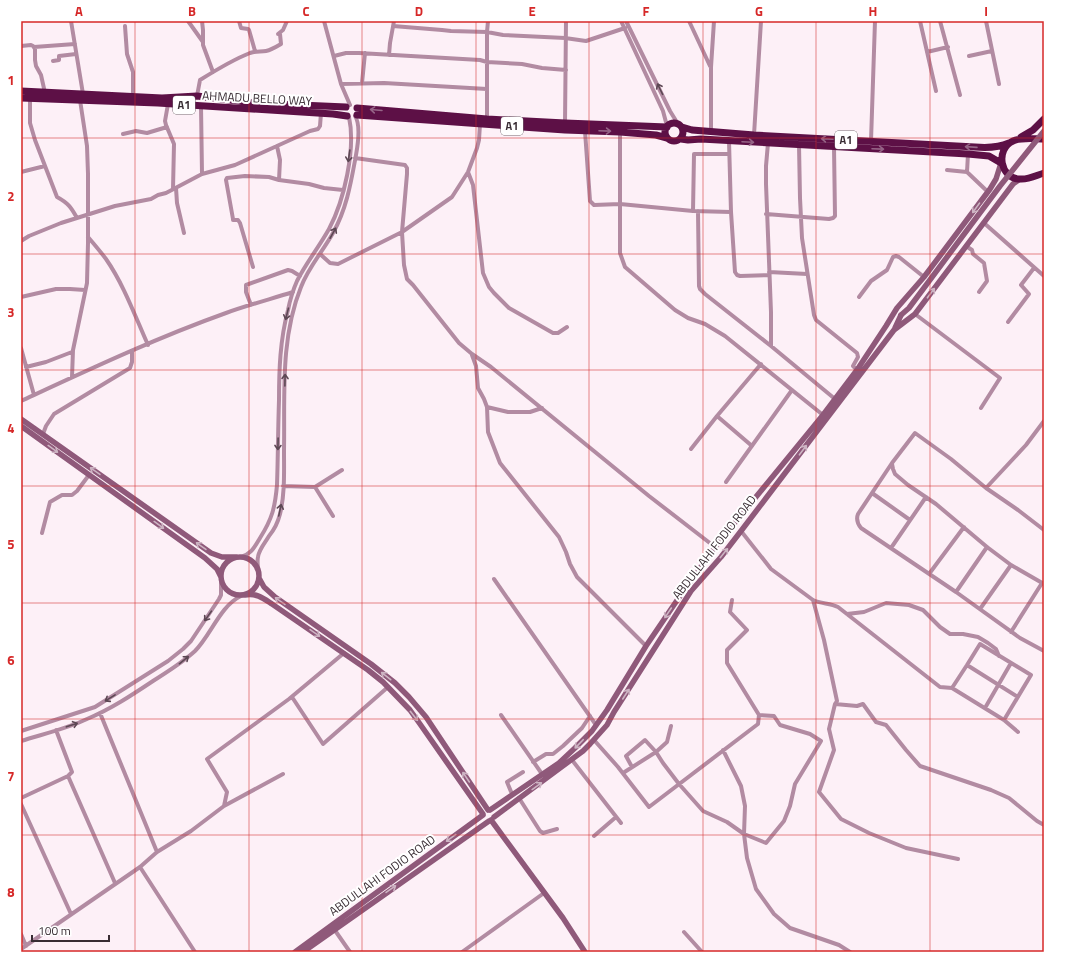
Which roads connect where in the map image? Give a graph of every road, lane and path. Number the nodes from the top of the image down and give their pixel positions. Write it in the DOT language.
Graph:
graph roads {
  1 [pos="71,21"];
  2 [pos="188,21"];
  3 [pos="202,21"];
  4 [pos="239,21"];
  5 [pos="287,21"];
  6 [pos="324,21"];
  7 [pos="394,21"];
  8 [pos="488,21"];
  9 [pos="566,21"];
  10 [pos="621,21"];
  11 [pos="626,21"];
  12 [pos="689,21"];
  13 [pos="714,21"];
  14 [pos="761,21"];
  15 [pos="875,21"];
  16 [pos="920,21"];
  17 [pos="940,21"];
  18 [pos="986,21"];
  19 [pos="125,26"];
  20 [pos="393,26"];
  21 [pos="625,28"];
  22 [pos="487,32"];
  23 [pos="565,38"];
  24 [pos="203,43"];
  25 [pos="75,44"];
  26 [pos="21,46"];
  27 [pos="34,47"];
  28 [pos="948,47"];
  29 [pos="255,51"];
  30 [pos="926,52"];
  31 [pos="992,52"];
  32 [pos="76,54"];
  33 [pos="365,54"];
  34 [pos="389,55"];
  35 [pos="334,56"];
  36 [pos="969,56"];
  37 [pos="53,61"];
  38 [pos="487,62"];
  39 [pos="711,67"];
  40 [pos="566,70"];
  41 [pos="213,72"];
  42 [pos="362,83"];
  43 [pos="341,84"];
  44 [pos="999,84"];
  45 [pos="487,88"];
  46 [pos="21,92"];
  47 [pos="936,92"];
  48 [pos="45,93"];
  49 [pos="960,95"];
  50 [pos="197,96"];
  51 [pos="82,97"];
  52 [pos="133,97"];
  53 [pos="21,98"];
  54 [pos="30,98"];
  55 [pos="168,104"];
  56 [pos="201,106"];
  57 [pos="348,106"];
  58 [pos="321,113"];
  59 [pos="353,114"];
  60 [pos="487,118"];
  61 [pos="1044,119"];
  62 [pos="565,123"];
  63 [pos="480,124"];
  64 [pos="680,125"];
  65 [pos="167,127"];
  66 [pos="667,127"];
  67 [pos="585,131"];
  68 [pos="711,131"];
  69 [pos="1044,131"];
  70 [pos="620,132"];
  71 [pos="123,134"];
  72 [pos="754,135"];
  73 [pos="667,138"];
  74 [pos="681,139"];
  75 [pos="1044,139"];
  76 [pos="729,141"];
  77 [pos="871,141"];
  78 [pos="1012,142"];
  79 [pos="768,143"];
  80 [pos="799,145"];
  81 [pos="277,146"];
  82 [pos="834,147"];
  83 [pos="729,154"];
  84 [pos="968,154"];
  85 [pos="355,158"];
  86 [pos="1001,163"];
  87 [pos="45,166"];
  88 [pos="947,170"];
  89 [pos="21,172"];
  90 [pos="468,172"];
  91 [pos="967,172"];
  92 [pos="1044,172"];
  93 [pos="202,174"];
  94 [pos="1020,179"];
  95 [pos="279,180"];
  96 [pos="174,188"];
  97 [pos="344,190"];
  98 [pos="988,192"];
  99 [pos="620,204"];
  100 [pos="695,211"];
  101 [pos="731,212"];
  102 [pos="88,214"];
  103 [pos="766,214"];
  104 [pos="801,216"];
  105 [pos="77,218"];
  106 [pos="984,223"];
  107 [pos="402,232"];
  108 [pos="184,233"];
  109 [pos="88,236"];
  110 [pos="21,241"];
  111 [pos="966,246"];
  112 [pos="320,254"];
  113 [pos="253,267"];
  114 [pos="1034,268"];
  115 [pos="769,274"];
  116 [pos="807,274"];
  117 [pos="300,276"];
  118 [pos="1044,276"];
  119 [pos="924,277"];
  120 [pos="85,290"];
  121 [pos="293,292"];
  122 [pos="979,292"];
  123 [pos="859,297"];
  124 [pos="21,298"];
  125 [pos="251,305"];
  126 [pos="915,314"];
  127 [pos="901,315"];
  128 [pos="1008,322"];
  129 [pos="886,326"];
  130 [pos="567,327"];
  131 [pos="894,330"];
  132 [pos="148,345"];
  133 [pos="771,346"];
  134 [pos="21,348"];
  135 [pos="132,351"];
  136 [pos="72,352"];
  137 [pos="472,354"];
  138 [pos="761,364"];
  139 [pos="26,367"];
  140 [pos="858,370"];
  141 [pos="72,377"];
  142 [pos="792,390"];
  143 [pos="34,395"];
  144 [pos="835,399"];
  145 [pos="21,401"];
  146 [pos="487,406"];
  147 [pos="542,408"];
  148 [pos="981,408"];
  149 [pos="823,415"];
  150 [pos="717,416"];
  151 [pos="21,419"];
  152 [pos="1044,422"];
  153 [pos="21,426"];
  154 [pos="43,434"];
  155 [pos="752,446"];
  156 [pos="692,449"];
  157 [pos="892,463"];
  158 [pos="342,470"];
  159 [pos="89,475"];
  160 [pos="726,482"];
  161 [pos="283,486"];
  162 [pos="315,487"];
  163 [pos="986,488"];
  164 [pos="872,493"];
  165 [pos="926,497"];
  166 [pos="333,516"];
  167 [pos="910,520"];
  168 [pos="964,527"];
  169 [pos="1044,530"];
  170 [pos="741,531"];
  171 [pos="42,533"];
  172 [pos="716,547"];
  173 [pos="987,547"];
  174 [pos="891,548"];
  175 [pos="239,557"];
  176 [pos="1012,565"];
  177 [pos="258,569"];
  178 [pos="929,574"];
  179 [pos="259,578"];
  180 [pos="221,579"];
  181 [pos="494,579"];
  182 [pos="1043,583"];
  183 [pos="956,592"];
  184 [pos="243,595"];
  185 [pos="732,600"];
  186 [pos="813,600"];
  187 [pos="980,609"];
  188 [pos="847,614"];
  189 [pos="1011,632"];
  190 [pos="646,646"];
  191 [pos="1044,651"];
  192 [pos="344,653"];
  193 [pos="999,656"];
  194 [pos="1011,663"];
  195 [pos="967,665"];
  196 [pos="999,684"];
  197 [pos="388,687"];
  198 [pos="952,688"];
  199 [pos="292,697"];
  200 [pos="1018,697"];
  201 [pos="835,704"];
  202 [pos="984,708"];
  203 [pos="100,713"];
  204 [pos="501,715"];
  205 [pos="759,715"];
  206 [pos="590,716"];
  207 [pos="1004,720"];
  208 [pos="596,725"];
  209 [pos="671,726"];
  210 [pos="56,730"];
  211 [pos="21,731"];
  212 [pos="1018,732"];
  213 [pos="594,740"];
  214 [pos="21,741"];
  215 [pos="723,750"];
  216 [pos="656,752"];
  217 [pos="572,760"];
  218 [pos="533,762"];
  219 [pos="632,767"];
  220 [pos="523,772"];
  221 [pos="283,774"];
  222 [pos="542,774"];
  223 [pos="623,774"];
  224 [pos="68,776"];
  225 [pos="679,784"];
  226 [pos="512,794"];
  227 [pos="21,798"];
  228 [pos="519,798"];
  229 [pos="21,804"];
  230 [pos="224,806"];
  231 [pos="489,810"];
  232 [pos="483,814"];
  233 [pos="616,817"];
  234 [pos="491,819"];
  235 [pos="621,823"];
  236 [pos="1044,825"];
  237 [pos="557,829"];
  238 [pos="744,834"];
  239 [pos="594,836"];
  240 [pos="157,852"];
  241 [pos="958,859"];
  242 [pos="140,867"];
  243 [pos="115,883"];
  244 [pos="544,893"];
  245 [pos="71,914"];
  246 [pos="334,929"];
  247 [pos="684,932"];
  248 [pos="21,934"];
  249 [pos="26,946"];
  250 [pos="21,949"];
  251 [pos="195,952"];
  252 [pos="295,952"];
  253 [pos="303,952"];
  254 [pos="350,952"];
  255 [pos="462,952"];
  256 [pos="585,952"];
  257 [pos="702,952"];
  258 [pos="850,952"];
  1 -- 25 [label="street"];
  2 -- 24 [label="street"];
  3 -- 24 [label="street"];
  4 -- 29 [label="street"];
  5 -- 29 [label="street"];
  6 -- 35 [label="street"];
  7 -- 20 [label="street"];
  8 -- 22 [label="street"];
  9 -- 23 [label="street"];
  10 -- 21 [label="street"];
  64 -- 11 [label="street, one-way"];
  12 -- 39 [label="street"];
  13 -- 39 [label="street"];
  14 -- 72 [label="street"];
  15 -- 77 [label="street"];
  16 -- 30 [label="street"];
  17 -- 28 [label="street"];
  18 -- 31 [label="street"];
  19 -- 52 [label="street"];
  20 -- 22 [label="street"];
  20 -- 34 [label="street"];
  21 -- 23 [label="street"];
  21 -- 66 [label="street"];
  22 -- 23 [label="street"];
  22 -- 38 [label="street"];
  23 -- 40 [label="street"];
  24 -- 41 [label="street"];
  25 -- 27 [label="street"];
  25 -- 32 [label="street"];
  26 -- 27 [label="street"];
  27 -- 48 [label="street"];
  28 -- 30 [label="street"];
  28 -- 49 [label="street"];
  29 -- 41 [label="street"];
  30 -- 47 [label="street"];
  31 -- 36 [label="street"];
  31 -- 44 [label="street"];
  32 -- 37 [label="street"];
  32 -- 51 [label="street"];
  33 -- 34 [label="street"];
  33 -- 35 [label="street"];
  33 -- 42 [label="street"];
  34 -- 38 [label="street"];
  35 -- 43 [label="street"];
  38 -- 40 [label="street"];
  38 -- 45 [label="street"];
  39 -- 68 [label="street"];
  40 -- 62 [label="street"];
  41 -- 50 [label="street"];
  42 -- 43 [label="street"];
  42 -- 45 [label="street"];
  43 -- 57 [label="street"];
  45 -- 60 [label="street"];
  46 -- 48 [label="highway, AHMADU BELLO WAY / A1"];
  48 -- 51 [label="highway, AHMADU BELLO WAY / A1"];
  50 -- 52 [label="highway, AHMADU BELLO WAY / A1"];
  50 -- 57 [label="highway, AHMADU BELLO WAY / A1"];
  51 -- 52 [label="highway, AHMADU BELLO WAY / A1"];
  51 -- 54 [label="highway, AHMADU BELLO WAY / A1"];
  51 -- 55 [label="highway, AHMADU BELLO WAY / A1"];
  51 -- 102 [label="street"];
  53 -- 54 [label="highway, AHMADU BELLO WAY / A1"];
  54 -- 87 [label="street"];
  55 -- 56 [label="highway, AHMADU BELLO WAY / A1"];
  55 -- 65 [label="street"];
  56 -- 58 [label="highway, AHMADU BELLO WAY / A1"];
  56 -- 93 [label="street"];
  57 -- 59 [label="highway"];
  57 -- 59 [label="highway"];
  58 -- 59 [label="highway, AHMADU BELLO WAY / A1"];
  58 -- 81 [label="street"];
  60 -- 59 [label="highway, A1, one-way"];
  59 -- 63 [label="highway, A1"];
  59 -- 85 [label="street"];
  59 -- 97 [label="street, one-way"];
  60 -- 62 [label="highway, A1"];
  61 -- 78 [label="highway"];
  62 -- 66 [label="highway, A1"];
  63 -- 67 [label="highway, A1"];
  63 -- 90 [label="street"];
  64 -- 66 [label="highway"];
  64 -- 68 [label="highway, A1"];
  64 -- 74 [label="highway"];
  65 -- 71 [label="street"];
  65 -- 96 [label="street"];
  66 -- 73 [label="highway"];
  67 -- 70 [label="highway, A1, one-way"];
  67 -- 99 [label="street"];
  68 -- 72 [label="highway, A1"];
  69 -- 127 [label="main road, bridge"];
  70 -- 73 [label="highway, A1"];
  70 -- 99 [label="street"];
  77 -- 72 [label="highway, A1, one-way"];
  73 -- 74 [label="highway"];
  74 -- 76 [label="highway, A1"];
  75 -- 78 [label="highway"];
  76 -- 79 [label="highway, A1, one-way"];
  76 -- 83 [label="street"];
  78 -- 77 [label="highway, A1, one-way"];
  78 -- 86 [label="highway"];
  79 -- 80 [label="highway, A1"];
  79 -- 103 [label="street"];
  80 -- 82 [label="highway, A1"];
  80 -- 104 [label="street"];
  81 -- 93 [label="street"];
  81 -- 95 [label="street"];
  82 -- 84 [label="highway, A1, one-way"];
  82 -- 104 [label="street"];
  83 -- 100 [label="street"];
  83 -- 101 [label="street"];
  84 -- 86 [label="highway, A1"];
  84 -- 91 [label="street"];
  85 -- 107 [label="street"];
  112 -- 85 [label="street, one-way"];
  86 -- 94 [label="highway"];
  86 -- 98 [label="main road, ABDULLAHI FODIO ROAD"];
  87 -- 89 [label="street"];
  87 -- 105 [label="street"];
  88 -- 91 [label="street"];
  90 -- 107 [label="street"];
  90 -- 130 [label="street"];
  91 -- 98 [label="street"];
  92 -- 94 [label="highway"];
  93 -- 96 [label="street"];
  94 -- 106 [label="main road"];
  95 -- 97 [label="street"];
  95 -- 113 [label="street"];
  96 -- 102 [label="street"];
  96 -- 108 [label="street"];
  97 -- 117 [label="street"];
  98 -- 119 [label="main road, ABDULLAHI FODIO ROAD, one-way"];
  99 -- 100 [label="street"];
  99 -- 138 [label="street"];
  100 -- 101 [label="street"];
  100 -- 133 [label="street"];
  101 -- 115 [label="street"];
  102 -- 105 [label="street"];
  102 -- 109 [label="street"];
  103 -- 104 [label="street"];
  103 -- 115 [label="street"];
  104 -- 116 [label="street"];
  105 -- 110 [label="street"];
  106 -- 111 [label="main road"];
  106 -- 114 [label="street"];
  107 -- 112 [label="street"];
  107 -- 137 [label="street"];
  109 -- 120 [label="street"];
  109 -- 132 [label="street"];
  111 -- 122 [label="street"];
  126 -- 111 [label="main road, one-way"];
  161 -- 112 [label="street, one-way"];
  114 -- 118 [label="street"];
  114 -- 128 [label="street"];
  115 -- 116 [label="street"];
  115 -- 133 [label="street"];
  116 -- 140 [label="street"];
  117 -- 121 [label="street"];
  117 -- 125 [label="street"];
  119 -- 123 [label="street"];
  119 -- 129 [label="main road, ABDULLAHI FODIO ROAD"];
  120 -- 124 [label="street"];
  120 -- 136 [label="street"];
  121 -- 125 [label="street"];
  121 -- 175 [label="street, one-way"];
  125 -- 132 [label="street"];
  126 -- 131 [label="main road"];
  126 -- 148 [label="street"];
  127 -- 129 [label="main road"];
  127 -- 131 [label="main road"];
  129 -- 140 [label="main road, ABDULLAHI FODIO ROAD"];
  170 -- 131 [label="main road, ABDULLAHI FODIO ROAD, one-way"];
  132 -- 135 [label="street"];
  133 -- 144 [label="street"];
  134 -- 139 [label="street"];
  135 -- 141 [label="street"];
  135 -- 154 [label="street"];
  136 -- 139 [label="street"];
  136 -- 141 [label="street"];
  137 -- 146 [label="street"];
  137 -- 147 [label="street"];
  138 -- 142 [label="street"];
  138 -- 150 [label="street"];
  139 -- 143 [label="street"];
  140 -- 144 [label="main road, ABDULLAHI FODIO ROAD"];
  141 -- 143 [label="street"];
  142 -- 149 [label="street"];
  142 -- 155 [label="street"];
  143 -- 145 [label="street"];
  144 -- 149 [label="main road, ABDULLAHI FODIO ROAD"];
  146 -- 147 [label="street"];
  146 -- 190 [label="street"];
  147 -- 172 [label="street"];
  149 -- 172 [label="main road, ABDULLAHI FODIO ROAD"];
  150 -- 155 [label="street"];
  150 -- 156 [label="street"];
  151 -- 154 [label="main road"];
  152 -- 163 [label="street"];
  153 -- 159 [label="main road, one-way"];
  175 -- 154 [label="main road, one-way"];
  155 -- 160 [label="street"];
  157 -- 163 [label="street"];
  157 -- 164 [label="street"];
  157 -- 165 [label="street"];
  158 -- 162 [label="street"];
  159 -- 171 [label="street"];
  159 -- 180 [label="main road, one-way"];
  161 -- 162 [label="street"];
  177 -- 161 [label="street, one-way"];
  162 -- 166 [label="street"];
  163 -- 169 [label="street"];
  164 -- 167 [label="street"];
  164 -- 174 [label="street"];
  165 -- 167 [label="street"];
  165 -- 168 [label="street"];
  167 -- 174 [label="street"];
  168 -- 173 [label="street"];
  168 -- 178 [label="street"];
  170 -- 186 [label="street"];
  213 -- 170 [label="main road, ABDULLAHI FODIO ROAD, one-way"];
  172 -- 190 [label="main road, ABDULLAHI FODIO ROAD, one-way"];
  173 -- 176 [label="street"];
  173 -- 183 [label="street"];
  174 -- 178 [label="street"];
  175 -- 177 [label="main road"];
  175 -- 180 [label="main road"];
  176 -- 182 [label="street"];
  176 -- 187 [label="street"];
  177 -- 179 [label="main road"];
  178 -- 183 [label="street"];
  179 -- 184 [label="main road"];
  231 -- 179 [label="main road, one-way"];
  180 -- 184 [label="main road"];
  180 -- 211 [label="street, one-way"];
  181 -- 206 [label="street"];
  182 -- 189 [label="street"];
  183 -- 187 [label="street"];
  184 -- 192 [label="main road, one-way"];
  203 -- 184 [label="street, one-way"];
  185 -- 205 [label="street"];
  186 -- 188 [label="street"];
  186 -- 201 [label="street"];
  187 -- 189 [label="street"];
  188 -- 193 [label="street"];
  188 -- 198 [label="street"];
  189 -- 191 [label="street"];
  190 -- 208 [label="main road, ABDULLAHI FODIO ROAD"];
  192 -- 197 [label="main road"];
  192 -- 199 [label="street"];
  193 -- 194 [label="street"];
  193 -- 195 [label="street"];
  194 -- 196 [label="street"];
  194 -- 200 [label="street"];
  195 -- 196 [label="street"];
  195 -- 198 [label="street"];
  196 -- 200 [label="street"];
  196 -- 202 [label="street"];
  197 -- 199 [label="street"];
  197 -- 232 [label="main road, one-way"];
  198 -- 202 [label="street"];
  199 -- 230 [label="street"];
  200 -- 207 [label="street"];
  201 -- 236 [label="street"];
  201 -- 241 [label="street"];
  202 -- 207 [label="street"];
  210 -- 203 [label="street, one-way"];
  203 -- 240 [label="street"];
  204 -- 218 [label="street"];
  205 -- 215 [label="street"];
  205 -- 238 [label="street"];
  206 -- 208 [label="street"];
  206 -- 218 [label="street"];
  207 -- 212 [label="street"];
  208 -- 222 [label="main road, ABDULLAHI FODIO ROAD, one-way"];
  209 -- 216 [label="street"];
  210 -- 214 [label="street"];
  210 -- 224 [label="street"];
  213 -- 217 [label="main road, ABDULLAHI FODIO ROAD"];
  213 -- 223 [label="street"];
  215 -- 225 [label="street"];
  215 -- 238 [label="street"];
  216 -- 219 [label="street"];
  216 -- 219 [label="street"];
  216 -- 225 [label="street"];
  228 -- 217 [label="main road, ABDULLAHI FODIO ROAD, one-way"];
  217 -- 233 [label="street"];
  218 -- 222 [label="street"];
  219 -- 223 [label="street"];
  220 -- 226 [label="street"];
  221 -- 230 [label="street"];
  222 -- 226 [label="main road, ABDULLAHI FODIO ROAD"];
  223 -- 225 [label="street"];
  224 -- 227 [label="street"];
  224 -- 243 [label="street"];
  225 -- 238 [label="street"];
  226 -- 231 [label="main road, ABDULLAHI FODIO ROAD"];
  228 -- 234 [label="main road, ABDULLAHI FODIO ROAD"];
  228 -- 237 [label="street"];
  229 -- 245 [label="street"];
  230 -- 240 [label="street"];
  231 -- 232 [label="main road"];
  231 -- 234 [label="main road"];
  232 -- 234 [label="main road"];
  232 -- 252 [label="main road, ABDULLAHI FODIO ROAD, one-way"];
  233 -- 235 [label="street"];
  233 -- 239 [label="street"];
  234 -- 244 [label="main road"];
  246 -- 234 [label="main road, ABDULLAHI FODIO ROAD, one-way"];
  238 -- 258 [label="street"];
  240 -- 242 [label="street"];
  242 -- 243 [label="street"];
  242 -- 251 [label="street"];
  243 -- 245 [label="street"];
  244 -- 255 [label="street"];
  244 -- 256 [label="main road"];
  245 -- 249 [label="street"];
  246 -- 253 [label="main road, ABDULLAHI FODIO ROAD"];
  246 -- 254 [label="street"];
  247 -- 257 [label="street"];
  248 -- 249 [label="street"];
  249 -- 250 [label="street"];
}
